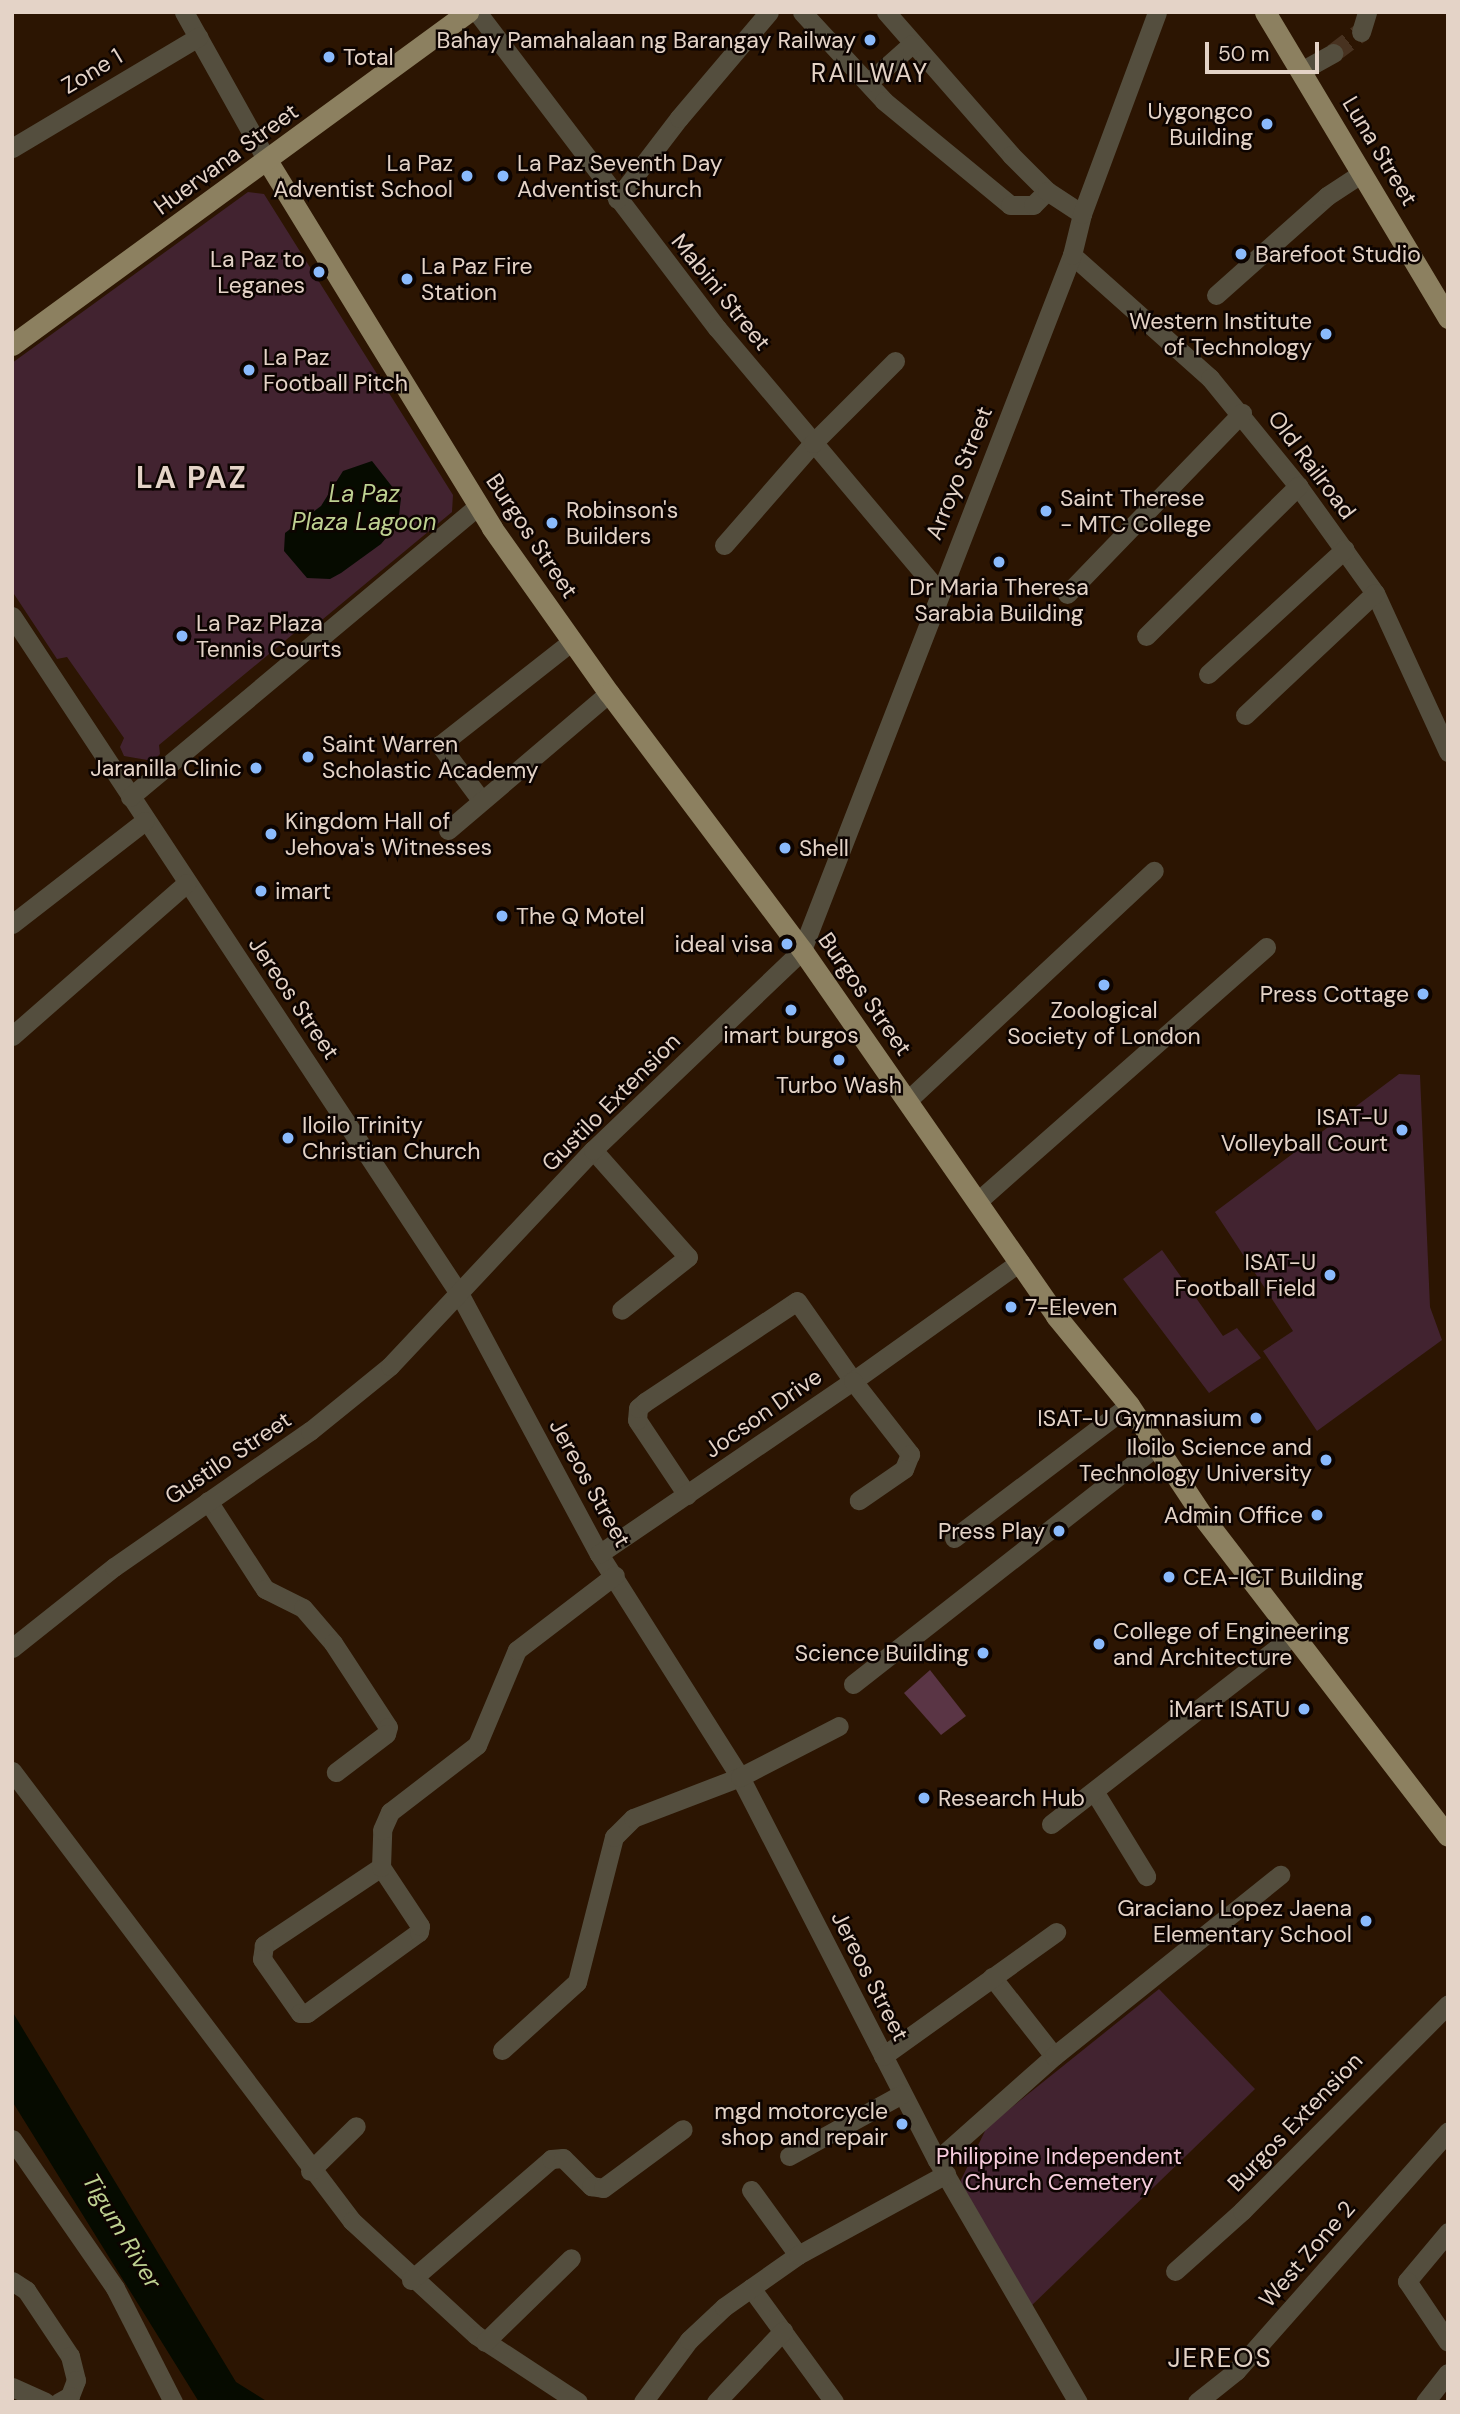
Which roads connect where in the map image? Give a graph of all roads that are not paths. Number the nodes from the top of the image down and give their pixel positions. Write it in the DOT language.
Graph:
graph roads {
  1 [pos="184,12"];
  2 [pos="468,12"];
  3 [pos="477,12"];
  4 [pos="769,12"];
  5 [pos="802,12"];
  6 [pos="886,12"];
  7 [pos="1157,12"];
  8 [pos="1265,12"];
  9 [pos="1367,12"];
  10 [pos="1362,32"];
  11 [pos="198,37"];
  12 [pos="912,44"];
  13 [pos="1333,53"];
  14 [pos="1301,71"];
  15 [pos="869,82"];
  16 [pos="12,148"];
  17 [pos="268,162"];
  18 [pos="1362,173"];
  19 [pos="1047,191"];
  20 [pos="617,199"];
  21 [pos="1082,214"];
  22 [pos="1072,255"];
  23 [pos="1216,295"];
  24 [pos="1448,318"];
  25 [pos="12,345"];
  26 [pos="895,361"];
  27 [pos="1242,413"];
  28 [pos="813,443"];
  29 [pos="1298,486"];
  30 [pos="478,506"];
  31 [pos="724,545"];
  32 [pos="1345,548"];
  33 [pos="939,592"];
  34 [pos="1375,593"];
  35 [pos="1067,594"];
  36 [pos="12,616"];
  37 [pos="1146,636"];
  38 [pos="572,641"];
  39 [pos="1208,674"];
  40 [pos="609,693"];
  41 [pos="1245,715"];
  42 [pos="1448,752"];
  43 [pos="130,797"];
  44 [pos="481,800"];
  45 [pos="145,821"];
  46 [pos="448,830"];
  47 [pos="1153,870"];
  48 [pos="187,883"];
  49 [pos="12,924"];
  50 [pos="1266,947"];
  51 [pos="802,950"];
  52 [pos="12,1037"];
  53 [pos="908,1100"];
  54 [pos="593,1150"];
  55 [pos="978,1201"];
  56 [pos="1020,1262"];
  57 [pos="460,1295"];
  58 [pos="621,1310"];
  59 [pos="853,1381"];
  60 [pos="1129,1405"];
  61 [pos="1156,1446"];
  62 [pos="687,1495"];
  63 [pos="859,1500"];
  64 [pos="208,1501"];
  65 [pos="954,1538"];
  66 [pos="599,1554"];
  67 [pos="615,1575"];
  68 [pos="1296,1633"];
  69 [pos="12,1648"];
  70 [pos="853,1684"];
  71 [pos="839,1726"];
  72 [pos="12,1771"];
  73 [pos="336,1772"];
  74 [pos="740,1777"];
  75 [pos="1094,1791"];
  76 [pos="1051,1824"];
  77 [pos="1448,1836"];
  78 [pos="381,1867"];
  79 [pos="1280,1875"];
  80 [pos="1146,1876"];
  81 [pos="1056,1932"];
  82 [pos="992,1977"];
  83 [pos="1448,2004"];
  84 [pos="502,2050"];
  85 [pos="883,2056"];
  86 [pos="1054,2056"];
  87 [pos="902,2094"];
  88 [pos="356,2126"];
  89 [pos="683,2129"];
  90 [pos="1448,2131"];
  91 [pos="12,2139"];
  92 [pos="789,2156"];
  93 [pos="942,2167"];
  94 [pos="310,2171"];
  95 [pos="751,2190"];
  96 [pos="1448,2232"];
  97 [pos="798,2255"];
  98 [pos="571,2258"];
  99 [pos="1175,2271"];
  100 [pos="411,2280"];
  101 [pos="12,2281"];
  102 [pos="751,2288"];
  103 [pos="783,2331"];
  104 [pos="485,2342"];
  105 [pos="1448,2342"];
  106 [pos="1448,2373"];
  107 [pos="12,2387"];
  108 [pos="45,2402"];
  109 [pos="59,2402"];
  110 [pos="173,2402"];
  111 [pos="578,2402"];
  112 [pos="643,2402"];
  113 [pos="716,2402"];
  114 [pos="834,2402"];
  115 [pos="1078,2402"];
  116 [pos="1197,2402"];
  117 [pos="1425,2402"];
  1 -- 11 [label="street"];
  2 -- 17 [label="main road, Huervana Street"];
  3 -- 20 [label="street, Mabini Street"];
  4 -- 20 [label="street"];
  5 -- 15 [label="street"];
  6 -- 12 [label="street"];
  7 -- 21 [label="street, Arroyo Street"];
  8 -- 14 [label="main road, Luna Street"];
  9 -- 10 [label="street"];
  11 -- 16 [label="street, Zone 1"];
  11 -- 17 [label="street"];
  12 -- 15 [label="street"];
  12 -- 19 [label="street"];
  13 -- 14 [label="street"];
  14 -- 18 [label="main road, Luna Street"];
  15 -- 19 [label="street"];
  17 -- 25 [label="main road, Huervana Street"];
  17 -- 30 [label="main road, Burgos Street"];
  18 -- 23 [label="street"];
  18 -- 24 [label="main road, Luna Street"];
  19 -- 21 [label="street"];
  20 -- 28 [label="street, Mabini Street"];
  21 -- 22 [label="street, Arroyo Street"];
  22 -- 27 [label="street, Old Railroad"];
  22 -- 33 [label="street, Arroyo Street"];
  26 -- 28 [label="street"];
  27 -- 29 [label="street, Old Railroad"];
  27 -- 35 [label="street"];
  28 -- 31 [label="street"];
  28 -- 33 [label="street, Mabini Street"];
  29 -- 32 [label="street, Old Railroad"];
  29 -- 37 [label="street"];
  30 -- 38 [label="main road, Burgos Street"];
  30 -- 43 [label="street"];
  32 -- 34 [label="street, Old Railroad"];
  32 -- 39 [label="street"];
  33 -- 51 [label="street, Arroyo Street"];
  34 -- 41 [label="street"];
  34 -- 42 [label="street, Old Railroad"];
  36 -- 43 [label="street, Jereos Street"];
  38 -- 40 [label="main road, Burgos Street"];
  38 -- 44 [label="street"];
  40 -- 44 [label="street"];
  40 -- 51 [label="main road, Burgos Street"];
  43 -- 45 [label="street, Jereos Street"];
  44 -- 46 [label="street"];
  45 -- 48 [label="street, Jereos Street"];
  45 -- 49 [label="street"];
  47 -- 53 [label="street"];
  48 -- 52 [label="street"];
  48 -- 57 [label="street, Jereos Street"];
  50 -- 55 [label="street"];
  51 -- 53 [label="main road, Burgos Street"];
  51 -- 54 [label="street, Gustilo Extension"];
  53 -- 55 [label="main road, Burgos Street"];
  54 -- 57 [label="street, Gustilo Extension"];
  54 -- 58 [label="street"];
  55 -- 56 [label="main road, Burgos Street"];
  56 -- 59 [label="street"];
  56 -- 60 [label="main road, Burgos Street"];
  57 -- 64 [label="street, Gustilo Street"];
  57 -- 66 [label="street, Jereos Street"];
  59 -- 62 [label="street, Jocson Drive"];
  59 -- 62 [label="street"];
  59 -- 63 [label="street, Jocson Drive"];
  60 -- 61 [label="main road, Burgos Street"];
  60 -- 65 [label="street"];
  61 -- 68 [label="main road, Burgos Street"];
  61 -- 70 [label="street"];
  62 -- 66 [label="street, Jocson Drive"];
  64 -- 69 [label="street, Gustilo Street"];
  64 -- 73 [label="street"];
  66 -- 67 [label="street, Jereos Street"];
  67 -- 74 [label="street, Jereos Street"];
  67 -- 78 [label="street"];
  68 -- 75 [label="street"];
  68 -- 77 [label="main road, Burgos Street"];
  71 -- 74 [label="street"];
  72 -- 94 [label="street"];
  74 -- 84 [label="street"];
  74 -- 85 [label="street, Jereos Street"];
  75 -- 76 [label="street"];
  75 -- 80 [label="street"];
  78 -- 78 [label="street"];
  79 -- 86 [label="street"];
  81 -- 82 [label="street"];
  82 -- 85 [label="street"];
  82 -- 86 [label="street"];
  83 -- 99 [label="street, Burgos Extension"];
  85 -- 87 [label="street, Jereos Street"];
  86 -- 93 [label="street"];
  87 -- 92 [label="street"];
  87 -- 93 [label="street, Jereos Street"];
  88 -- 94 [label="street"];
  89 -- 100 [label="street"];
  90 -- 116 [label="street, West Zone 2"];
  91 -- 110 [label="street"];
  93 -- 97 [label="street"];
  93 -- 115 [label="street, Jereos Street"];
  94 -- 100 [label="street"];
  95 -- 97 [label="street"];
  96 -- 105 [label="street"];
  97 -- 102 [label="street"];
  98 -- 104 [label="street"];
  100 -- 104 [label="street"];
  101 -- 109 [label="street"];
  102 -- 103 [label="street"];
  102 -- 112 [label="street"];
  103 -- 113 [label="street"];
  103 -- 114 [label="street"];
  104 -- 111 [label="street"];
  106 -- 117 [label="street"];
  107 -- 108 [label="street"];
}
